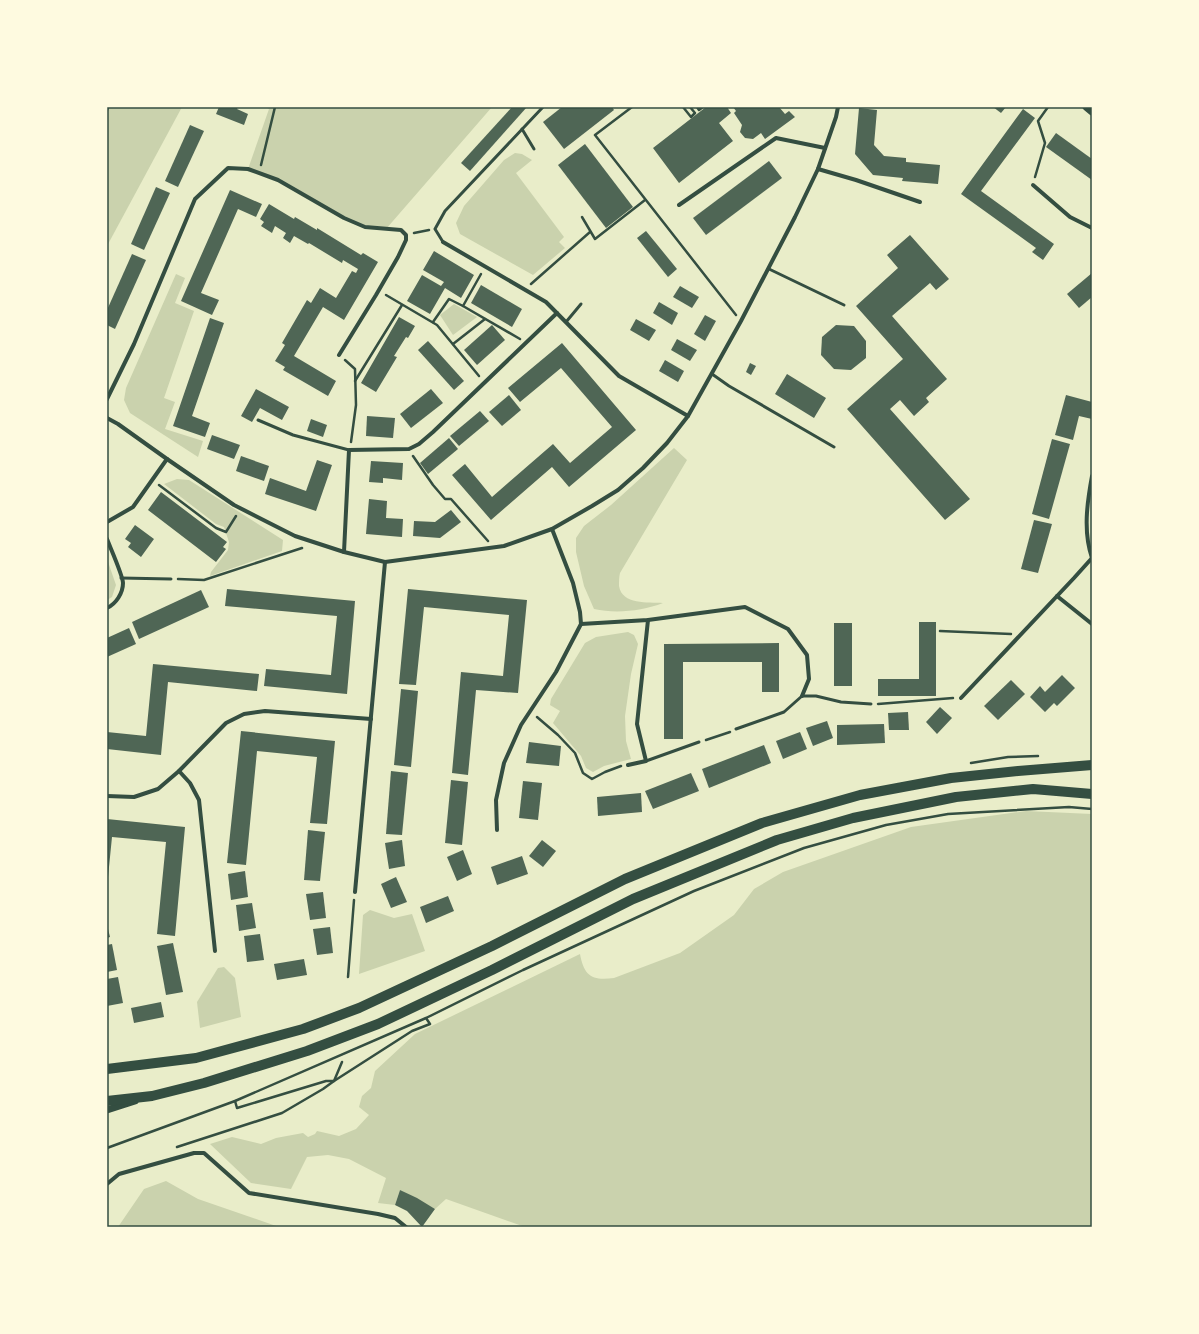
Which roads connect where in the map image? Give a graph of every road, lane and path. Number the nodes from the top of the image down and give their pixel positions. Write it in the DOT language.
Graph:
graph roads {
  1 [pos="108,107"];
  2 [pos="275,107"];
  3 [pos="543,107"];
  4 [pos="632,107"];
  5 [pos="683,107"];
  6 [pos="690,107"];
  7 [pos="697,107"];
  8 [pos="703,107"];
  9 [pos="838,107"];
  10 [pos="1048,107"];
  11 [pos="1086,107"];
  12 [pos="107,110"];
  13 [pos="1092,112"];
  14 [pos="522,129"];
  15 [pos="825,148"];
  16 [pos="534,149"];
  17 [pos="818,169"];
  18 [pos="259,173"];
  19 [pos="1033,185"];
  20 [pos="646,200"];
  21 [pos="920,202"];
  22 [pos="679,205"];
  23 [pos="582,218"];
  24 [pos="1092,228"];
  25 [pos="435,229"];
  26 [pos="590,232"];
  27 [pos="406,234"];
  28 [pos="443,242"];
  29 [pos="486,267"];
  30 [pos="769,269"];
  31 [pos="525,290"];
  32 [pos="379,291"];
  33 [pos="581,304"];
  34 [pos="402,305"];
  35 [pos="844,305"];
  36 [pos="463,306"];
  37 [pos="557,313"];
  38 [pos="485,318"];
  39 [pos="741,321"];
  40 [pos="433,322"];
  41 [pos="566,322"];
  42 [pos="527,342"];
  43 [pos="453,344"];
  44 [pos="339,354"];
  45 [pos="712,374"];
  46 [pos="355,381"];
  47 [pos="485,383"];
  48 [pos="107,399"];
  49 [pos="688,416"];
  50 [pos="107,418"];
  51 [pos="258,420"];
  52 [pos="834,448"];
  53 [pos="409,449"];
  54 [pos="350,450"];
  55 [pos="167,459"];
  56 [pos="1092,476"];
  57 [pos="152,479"];
  58 [pos="241,508"];
  59 [pos="107,522"];
  60 [pos="552,528"];
  61 [pos="107,538"];
  62 [pos="317,543"];
  63 [pos="494,547"];
  64 [pos="344,552"];
  65 [pos="1092,558"];
  66 [pos="385,562"];
  67 [pos="122,578"];
  68 [pos="172,579"];
  69 [pos="1058,596"];
  70 [pos="107,608"];
  71 [pos="648,620"];
  72 [pos="581,624"];
  73 [pos="1092,624"];
  74 [pos="940,632"];
  75 [pos="1021,634"];
  76 [pos="802,696"];
  77 [pos="961,698"];
  78 [pos="871,704"];
  79 [pos="530,712"];
  80 [pos="371,719"];
  81 [pos="736,730"];
  82 [pos="699,742"];
  83 [pos="646,761"];
  84 [pos="628,764"];
  85 [pos="1092,765"];
  86 [pos="178,771"];
  87 [pos="1092,794"];
  88 [pos="107,796"];
  89 [pos="1092,809"];
  90 [pos="497,830"];
  91 [pos="355,892"];
  92 [pos="215,951"];
  93 [pos="348,977"];
  94 [pos="426,1018"];
  95 [pos="342,1062"];
  96 [pos="107,1069"];
  97 [pos="334,1081"];
  98 [pos="152,1096"];
  99 [pos="107,1101"];
  100 [pos="235,1101"];
  101 [pos="107,1110"];
  102 [pos="107,1148"];
  103 [pos="171,1149"];
  104 [pos="107,1184"];
  105 [pos="406,1227"];
  1 -- 12 [label="path"];
  2 -- 18 [label="path"];
  3 -- 14 [label="lane"];
  4 -- 20 [label="path"];
  5 -- 6 [label="path"];
  7 -- 8 [label="path"];
  9 -- 15 [label="street"];
  10 -- 19 [label="path"];
  11 -- 13 [label="street"];
  14 -- 16 [label="lane"];
  14 -- 25 [label="lane"];
  15 -- 17 [label="street"];
  15 -- 22 [label="street"];
  17 -- 21 [label="street"];
  17 -- 30 [label="street"];
  18 -- 27 [label="street"];
  18 -- 48 [label="street"];
  19 -- 24 [label="street"];
  20 -- 26 [label="path"];
  20 -- 39 [label="path"];
  23 -- 26 [label="path"];
  25 -- 27 [label="path"];
  25 -- 28 [label="lane"];
  26 -- 31 [label="path"];
  27 -- 32 [label="street"];
  28 -- 29 [label="street"];
  29 -- 31 [label="street"];
  29 -- 36 [label="path"];
  30 -- 35 [label="lane"];
  30 -- 39 [label="street"];
  31 -- 37 [label="street"];
  32 -- 34 [label="path"];
  32 -- 44 [label="street"];
  33 -- 41 [label="lane"];
  34 -- 40 [label="path"];
  34 -- 46 [label="path"];
  36 -- 38 [label="path"];
  36 -- 40 [label="path"];
  37 -- 41 [label="street"];
  37 -- 42 [label="street"];
  38 -- 42 [label="path"];
  38 -- 43 [label="path"];
  39 -- 45 [label="street"];
  40 -- 43 [label="path"];
  41 -- 49 [label="street"];
  42 -- 47 [label="street"];
  43 -- 47 [label="path"];
  44 -- 46 [label="path"];
  45 -- 49 [label="street"];
  45 -- 52 [label="lane"];
  46 -- 54 [label="path"];
  47 -- 53 [label="street"];
  49 -- 60 [label="street"];
  50 -- 55 [label="street"];
  51 -- 54 [label="lane"];
  53 -- 54 [label="street"];
  53 -- 63 [label="path"];
  54 -- 64 [label="street"];
  55 -- 57 [label="street"];
  55 -- 58 [label="street"];
  56 -- 65 [label="street"];
  57 -- 58 [label="path"];
  57 -- 59 [label="street"];
  58 -- 62 [label="street"];
  60 -- 63 [label="street"];
  60 -- 72 [label="street"];
  61 -- 67 [label="street"];
  62 -- 64 [label="street"];
  62 -- 68 [label="path"];
  63 -- 66 [label="street"];
  64 -- 66 [label="street"];
  65 -- 69 [label="street"];
  66 -- 80 [label="street"];
  67 -- 68 [label="lane"];
  67 -- 70 [label="street"];
  69 -- 73 [label="street"];
  69 -- 75 [label="street"];
  71 -- 72 [label="street"];
  71 -- 76 [label="street"];
  71 -- 83 [label="street"];
  72 -- 79 [label="street"];
  74 -- 75 [label="path"];
  75 -- 77 [label="street"];
  76 -- 78 [label="lane"];
  76 -- 81 [label="lane"];
  77 -- 78 [label="path"];
  79 -- 84 [label="path"];
  79 -- 90 [label="street"];
  80 -- 86 [label="street"];
  80 -- 91 [label="street"];
  81 -- 82 [label="path"];
  82 -- 83 [label="lane"];
  83 -- 84 [label="street"];
  85 -- 96 [label="main road"];
  86 -- 88 [label="street"];
  86 -- 92 [label="street"];
  87 -- 98 [label="main road"];
  89 -- 94 [label="path"];
  91 -- 93 [label="path"];
  94 -- 97 [label="path"];
  94 -- 100 [label="path"];
  95 -- 97 [label="path"];
  97 -- 100 [label="path"];
  97 -- 103 [label="path"];
  98 -- 99 [label="main road"];
  98 -- 101 [label="street"];
  100 -- 102 [label="path"];
  104 -- 105 [label="street"];
}
